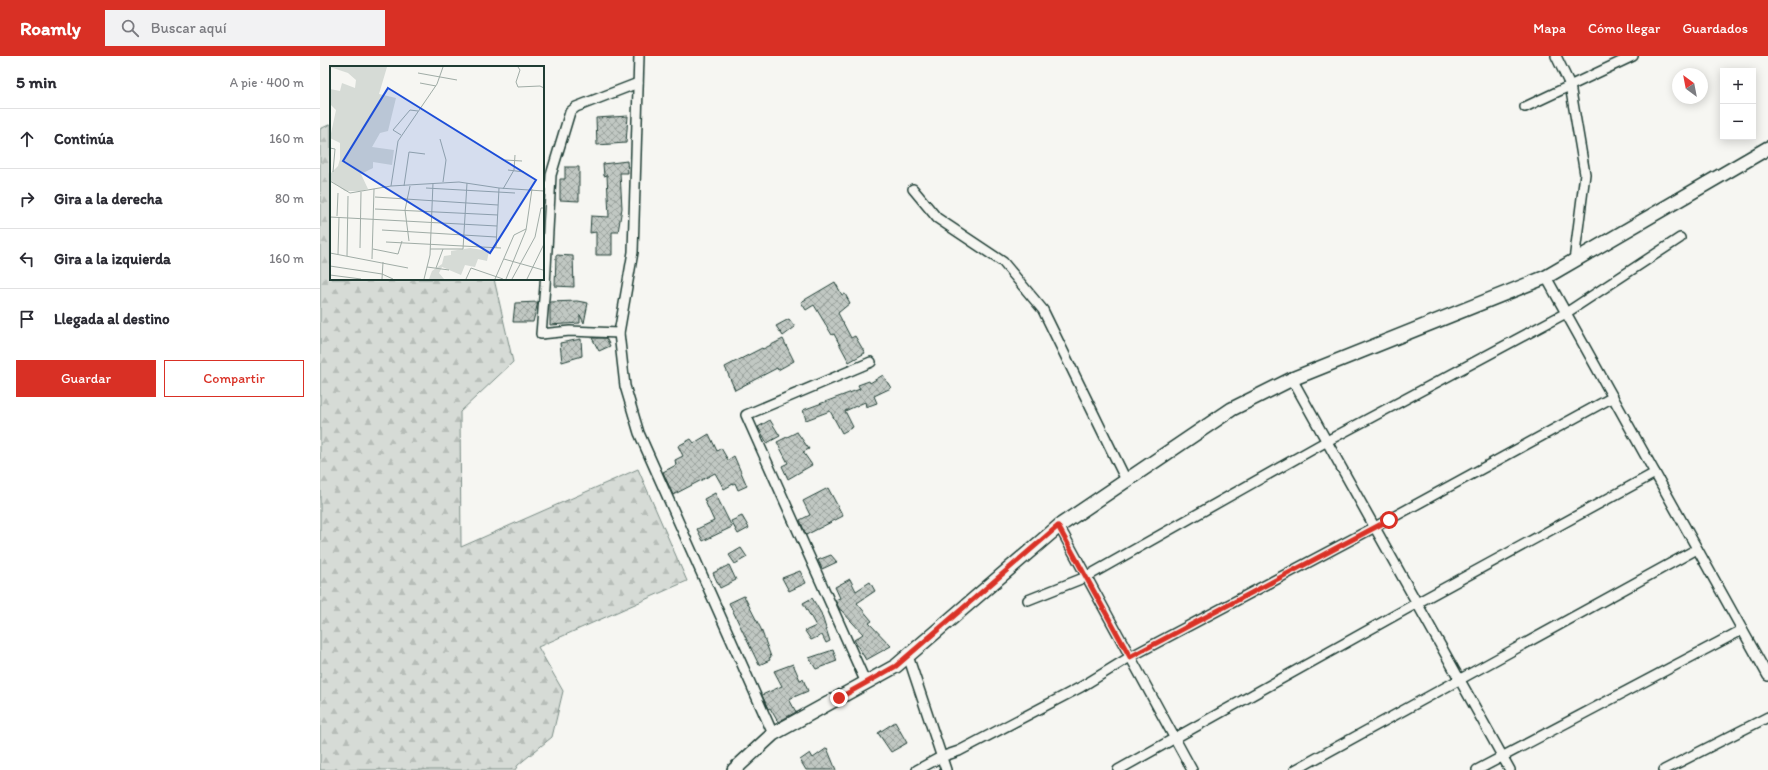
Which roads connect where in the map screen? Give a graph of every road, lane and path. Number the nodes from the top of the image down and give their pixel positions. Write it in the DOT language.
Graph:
graph roads {
  1 [pos="639,56"];
  2 [pos="1556,56"];
  3 [pos="1633,56"];
  4 [pos="638,83"];
  5 [pos="1570,85"];
  6 [pos="1525,107"];
  7 [pos="1768,148"];
  8 [pos="913,190"];
  9 [pos="1680,238"];
  10 [pos="1574,261"];
  11 [pos="1546,277"];
  12 [pos="1566,313"];
  13 [pos="619,333"];
  14 [pos="870,362"];
  15 [pos="1292,379"];
  16 [pos="1613,397"];
  17 [pos="1327,441"];
  18 [pos="1655,474"];
  19 [pos="1126,480"];
  20 [pos="1058,526"];
  21 [pos="1375,528"];
  22 [pos="1697,549"];
  23 [pos="1086,577"];
  24 [pos="1028,600"];
  25 [pos="1417,603"];
  26 [pos="1742,630"];
  27 [pos="908,656"];
  28 [pos="1130,657"];
  29 [pos="1768,676"];
  30 [pos="1460,679"];
  31 [pos="866,683"];
  32 [pos="1768,717"];
  33 [pos="773,734"];
  34 [pos="1174,738"];
  35 [pos="1502,756"];
  36 [pos="941,757"];
  37 [pos="734,770"];
  38 [pos="917,770"];
  39 [pos="946,770"];
  40 [pos="1118,770"];
  41 [pos="1192,770"];
  42 [pos="1295,770"];
  43 [pos="1477,770"];
  44 [pos="1510,770"];
  45 [pos="1664,770"];
  1 -- 4 [label="street"];
  2 -- 5 [label="street"];
  3 -- 5 [label="street"];
  4 -- 13 [label="street"];
  4 -- 13 [label="street"];
  5 -- 6 [label="street"];
  5 -- 10 [label="street"];
  7 -- 10 [label="street"];
  8 -- 19 [label="street"];
  9 -- 12 [label="street"];
  10 -- 11 [label="street"];
  11 -- 12 [label="street"];
  11 -- 15 [label="street"];
  12 -- 16 [label="street"];
  12 -- 17 [label="street"];
  13 -- 33 [label="street"];
  14 -- 31 [label="street"];
  15 -- 17 [label="street"];
  15 -- 19 [label="street"];
  16 -- 18 [label="street"];
  16 -- 21 [label="street"];
  17 -- 21 [label="street"];
  17 -- 23 [label="street"];
  18 -- 22 [label="street"];
  18 -- 25 [label="street"];
  19 -- 20 [label="street"];
  20 -- 23 [label="street"];
  20 -- 27 [label="street"];
  21 -- 25 [label="street"];
  21 -- 28 [label="street"];
  22 -- 26 [label="street"];
  22 -- 30 [label="street"];
  23 -- 24 [label="street"];
  23 -- 28 [label="street"];
  25 -- 30 [label="street"];
  25 -- 34 [label="street"];
  26 -- 29 [label="street"];
  26 -- 35 [label="street"];
  27 -- 31 [label="street"];
  27 -- 36 [label="street"];
  28 -- 34 [label="street"];
  28 -- 36 [label="street"];
  30 -- 35 [label="street"];
  30 -- 42 [label="street"];
  31 -- 33 [label="street"];
  32 -- 45 [label="street"];
  33 -- 37 [label="street"];
  34 -- 40 [label="street"];
  34 -- 41 [label="street"];
  35 -- 43 [label="street"];
  35 -- 44 [label="street"];
  36 -- 38 [label="street"];
  36 -- 39 [label="street"];
}
